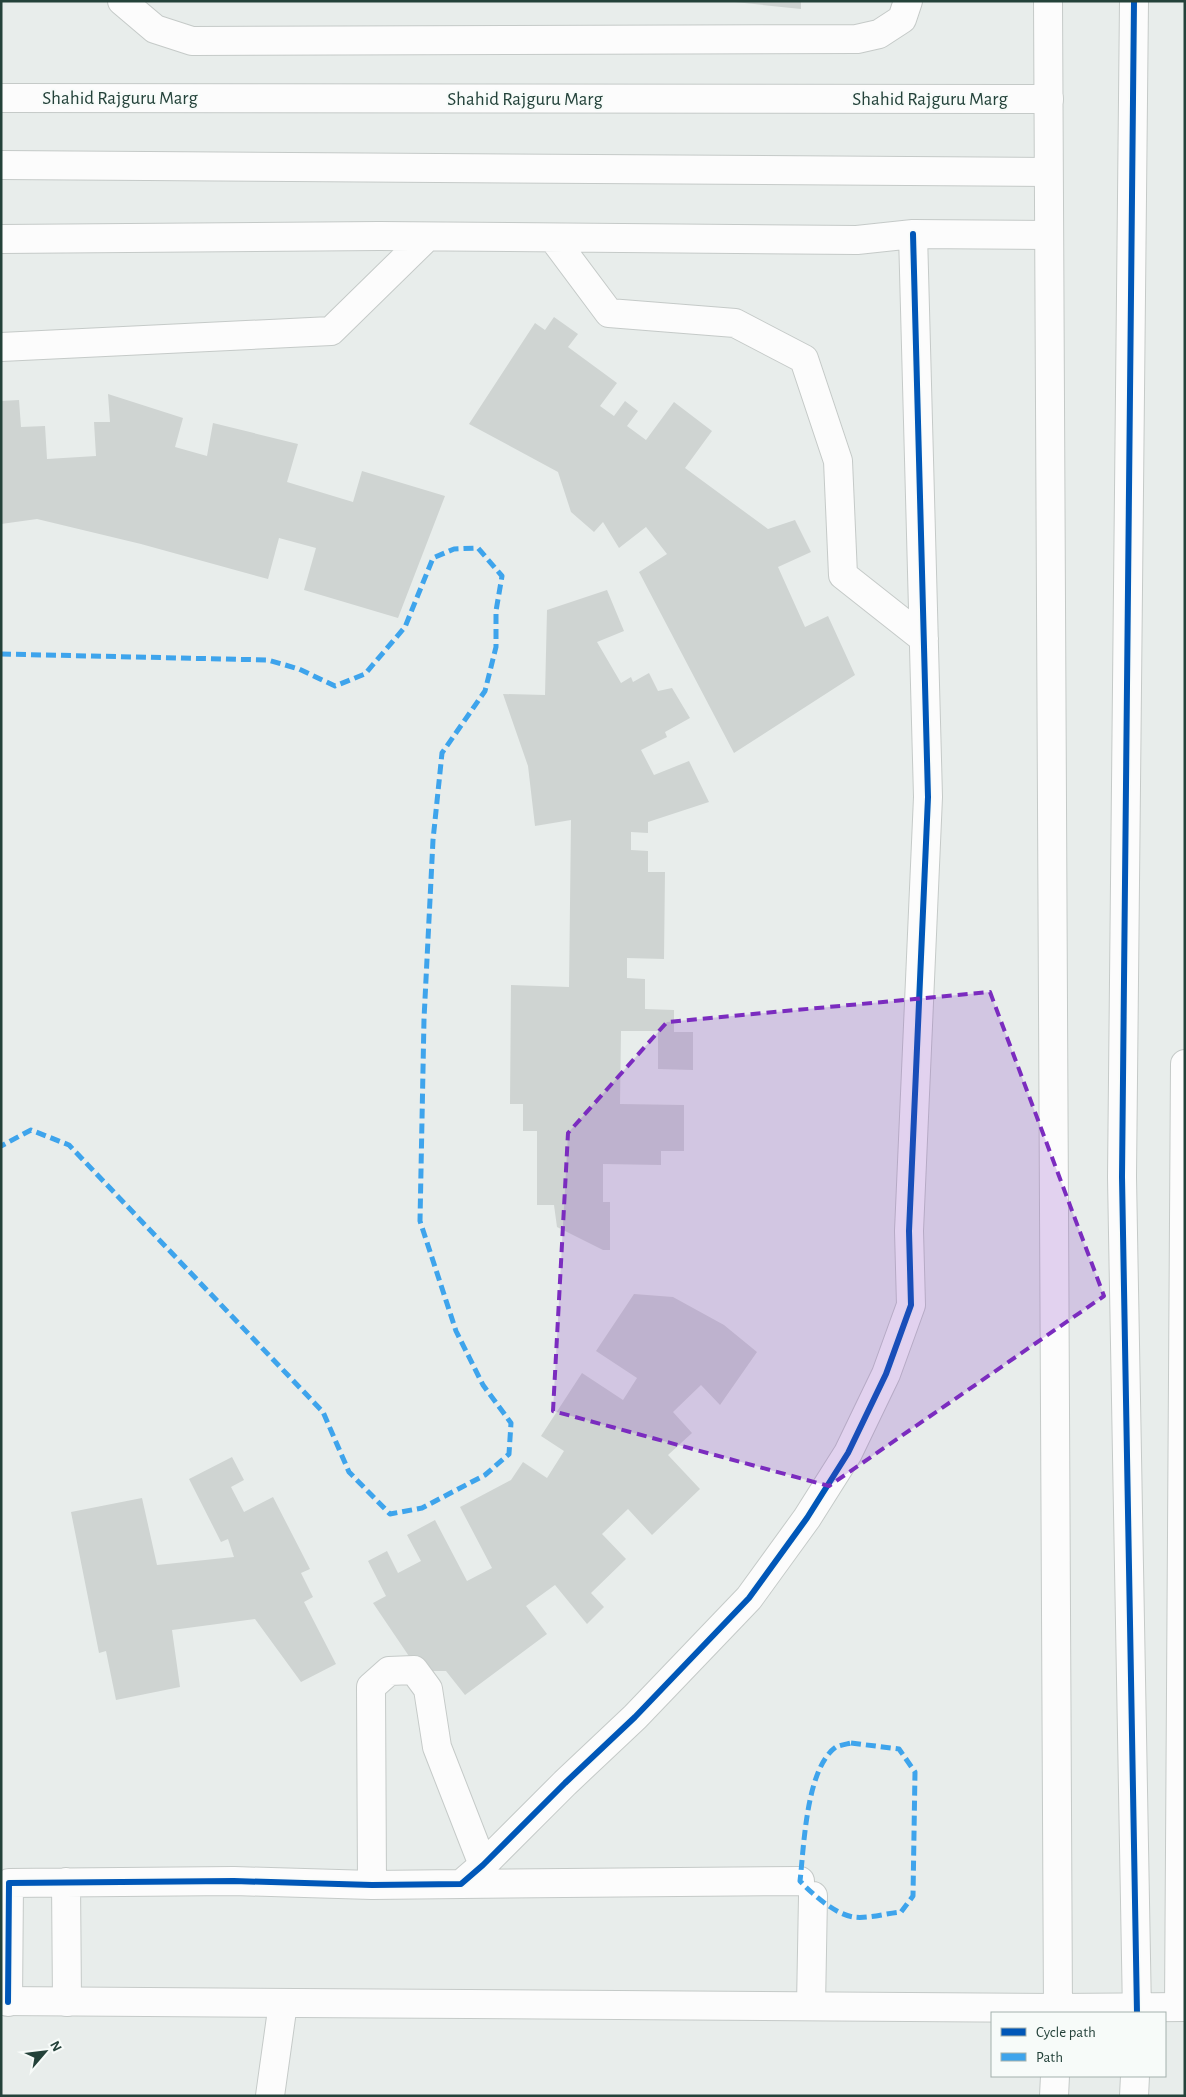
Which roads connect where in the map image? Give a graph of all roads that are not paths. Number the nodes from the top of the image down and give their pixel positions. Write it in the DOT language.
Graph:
graph roads {
  1 [pos="122,1"];
  2 [pos="908,1"];
  3 [pos="1048,1"];
  4 [pos="1134,1"];
  5 [pos="1,98"];
  6 [pos="1049,99"];
  7 [pos="1,165"];
  8 [pos="1048,172"];
  9 [pos="913,234"];
  10 [pos="1048,235"];
  11 [pos="427,236"];
  12 [pos="553,238"];
  13 [pos="1,239"];
  14 [pos="1,347"];
  15 [pos="924,639"];
  16 [pos="1185,1064"];
  17 [pos="483,1865"];
  18 [pos="66,1882"];
  19 [pos="5,1883"];
  20 [pos="460,1884"];
  21 [pos="372,1885"];
  22 [pos="5,2002"];
  23 [pos="67,2002"];
  24 [pos="283,2003"];
  25 [pos="812,2006"];
  26 [pos="1182,2007"];
  27 [pos="1058,2011"];
  28 [pos="1138,2011"];
  29 [pos="1055,2077"];
  30 [pos="1135,2077"];
  31 [pos="270,2096"];
  32 [pos="1054,2096"];
  33 [pos="1134,2096"];
  1 -- 2 [label="street"];
  3 -- 6 [label="street"];
  4 -- 28 [label="street"];
  5 -- 6 [label="street, Shahid Rajguru Marg"];
  6 -- 8 [label="street"];
  7 -- 8 [label="street"];
  8 -- 10 [label="street"];
  9 -- 10 [label="street"];
  9 -- 12 [label="street"];
  9 -- 15 [label="street"];
  10 -- 27 [label="street"];
  11 -- 12 [label="street"];
  11 -- 13 [label="street"];
  11 -- 14 [label="street"];
  12 -- 15 [label="street"];
  15 -- 17 [label="street"];
  16 -- 26 [label="street"];
  17 -- 20 [label="street"];
  17 -- 21 [label="street"];
  18 -- 19 [label="street"];
  18 -- 21 [label="street"];
  18 -- 23 [label="street"];
  19 -- 22 [label="street"];
  20 -- 21 [label="street"];
  20 -- 25 [label="street"];
  22 -- 23 [label="street"];
  23 -- 24 [label="street"];
  24 -- 25 [label="street"];
  24 -- 31 [label="street"];
  25 -- 27 [label="street"];
  26 -- 28 [label="street"];
  27 -- 28 [label="street"];
  29 -- 32 [label="street"];
  30 -- 33 [label="street"];
}
